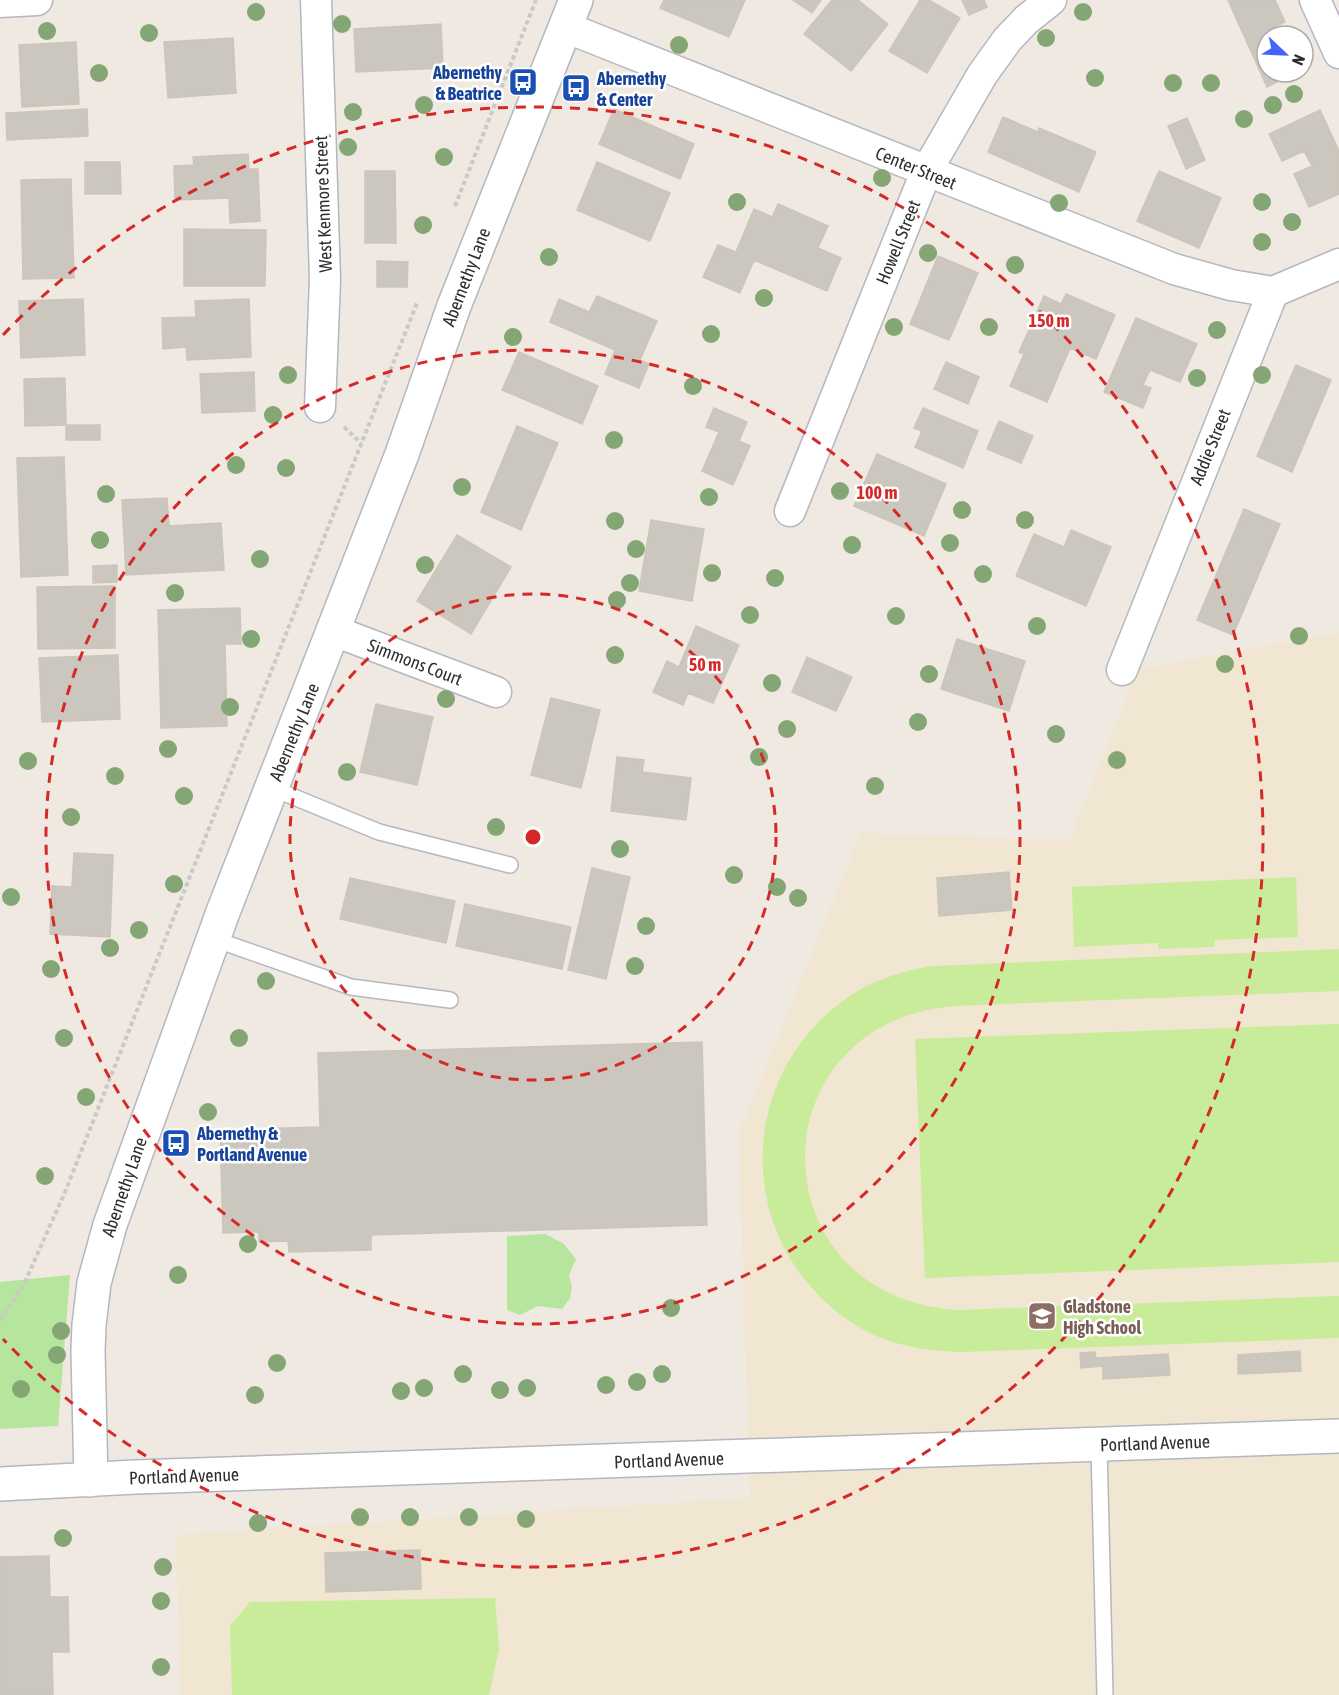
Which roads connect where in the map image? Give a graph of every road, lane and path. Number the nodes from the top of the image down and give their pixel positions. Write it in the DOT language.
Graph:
graph roads {
  1 [pos="37,0"];
  2 [pos="316,0"];
  3 [pos="536,0"];
  4 [pos="1051,0"];
  5 [pos="1315,0"];
  6 [pos="0,2"];
  7 [pos="571,13"];
  8 [pos="1339,54"];
  9 [pos="926,172"];
  10 [pos="453,211"];
  11 [pos="1339,264"];
  12 [pos="1273,292"];
  13 [pos="420,296"];
  14 [pos="320,407"];
  15 [pos="790,512"];
  16 [pos="334,631"];
  17 [pos="1122,670"];
  18 [pos="496,692"];
  19 [pos="272,788"];
  20 [pos="510,865"];
  21 [pos="214,939"];
  22 [pos="450,1000"];
  23 [pos="0,1320"];
  24 [pos="1339,1436"];
  25 [pos="1100,1445"];
  26 [pos="91,1480"];
  27 [pos="0,1484"];
  28 [pos="1105,1695"];
  1 -- 6 [label="street"];
  2 -- 14 [label="street, West Kenmore Street"];
  3 -- 10 [label="path"];
  4 -- 9 [label="street, Howell Street"];
  5 -- 8 [label="street"];
  7 -- 9 [label="street, Center Street"];
  7 -- 16 [label="street, Abernethy Lane"];
  9 -- 12 [label="street, Center Street"];
  9 -- 15 [label="street, Howell Street"];
  11 -- 12 [label="street"];
  12 -- 17 [label="street, Addie Street"];
  13 -- 23 [label="path"];
  16 -- 18 [label="street, Simmons Court"];
  16 -- 19 [label="street, Abernethy Lane"];
  19 -- 20 [label="lane"];
  19 -- 21 [label="street, Abernethy Lane"];
  21 -- 22 [label="lane"];
  21 -- 26 [label="street, Abernethy Lane"];
  24 -- 25 [label="street, Portland Avenue"];
  25 -- 26 [label="street, Portland Avenue"];
  25 -- 28 [label="lane"];
  26 -- 27 [label="street, Portland Avenue"];
}
